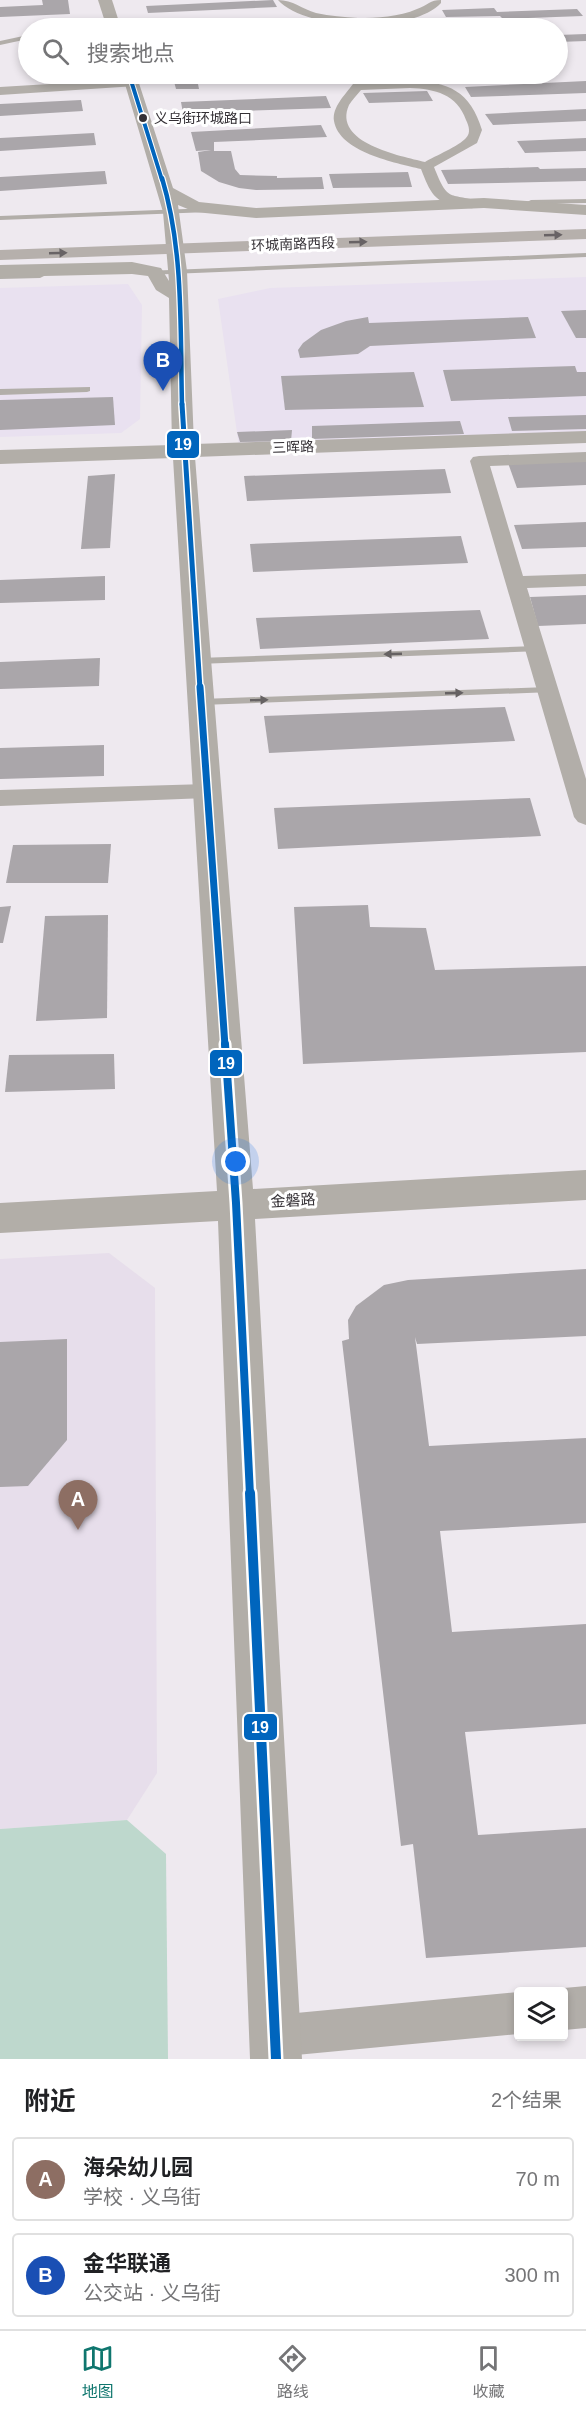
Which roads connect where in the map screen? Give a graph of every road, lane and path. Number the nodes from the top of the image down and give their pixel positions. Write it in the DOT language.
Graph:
graph roads {
  1 [pos="105,0"];
  2 [pos="283,0"];
  3 [pos="436,0"];
  4 [pos="111,18"];
  5 [pos="331,18"];
  6 [pos="373,18"];
  7 [pos="18,39"];
  8 [pos="0,43"];
  9 [pos="70,84"];
  10 [pos="132,84"];
  11 [pos="0,91"];
  12 [pos="427,166"];
  13 [pos="586,201"];
  14 [pos="449,202"];
  15 [pos="475,204"];
  16 [pos="226,210"];
  17 [pos="586,212"];
  18 [pos="0,218"];
  19 [pos="220,228"];
  20 [pos="586,234"];
  21 [pos="171,242"];
  22 [pos="0,255"];
  23 [pos="586,255"];
  24 [pos="0,272"];
  25 [pos="0,277"];
  26 [pos="87,390"];
  27 [pos="0,392"];
  28 [pos="586,437"];
  29 [pos="183,450"];
  30 [pos="0,457"];
  31 [pos="586,457"];
  32 [pos="586,580"];
  33 [pos="515,582"];
  34 [pos="536,649"];
  35 [pos="198,661"];
  36 [pos="548,690"];
  37 [pos="201,702"];
  38 [pos="207,791"];
  39 [pos="0,798"];
  40 [pos="586,817"];
  41 [pos="586,1185"];
  42 [pos="236,1203"];
  43 [pos="0,1218"];
  44 [pos="586,2007"];
  45 [pos="568,2009"];
  46 [pos="514,2014"];
  47 [pos="276,2048"];
  1 -- 4 [label="street"];
  2 -- 5 [label="street"];
  3 -- 6 [label="street"];
  7 -- 8 [label="lane"];
  9 -- 11 [label="street"];
  10 -- 21 [label="street"];
  12 -- 12 [label="street"];
  12 -- 14 [label="street"];
  13 -- 14 [label="lane"];
  14 -- 15 [label="street"];
  14 -- 16 [label="lane"];
  15 -- 16 [label="street"];
  15 -- 17 [label="street"];
  16 -- 21 [label="street"];
  17 -- 19 [label="main road, 环城南路西段"];
  18 -- 21 [label="lane"];
  21 -- 20 [label="main road, 环城南路西段, one-way"];
  22 -- 21 [label="main road, 环城南路西段, one-way"];
  21 -- 23 [label="lane"];
  21 -- 24 [label="street"];
  21 -- 25 [label="lane"];
  21 -- 29 [label="street"];
  26 -- 27 [label="lane"];
  28 -- 29 [label="street, 三晖路"];
  29 -- 30 [label="street, 三晖路"];
  29 -- 35 [label="street"];
  31 -- 33 [label="street"];
  32 -- 33 [label="street"];
  33 -- 34 [label="street"];
  34 -- 35 [label="lane, one-way"];
  34 -- 36 [label="street"];
  35 -- 37 [label="street"];
  37 -- 36 [label="lane, one-way"];
  36 -- 40 [label="street"];
  37 -- 38 [label="street"];
  38 -- 39 [label="street"];
  38 -- 42 [label="street"];
  41 -- 42 [label="street, 金磐路"];
  42 -- 43 [label="street, 金磐路"];
  42 -- 47 [label="street"];
  44 -- 45 [label="street"];
  46 -- 47 [label="street"];
}
